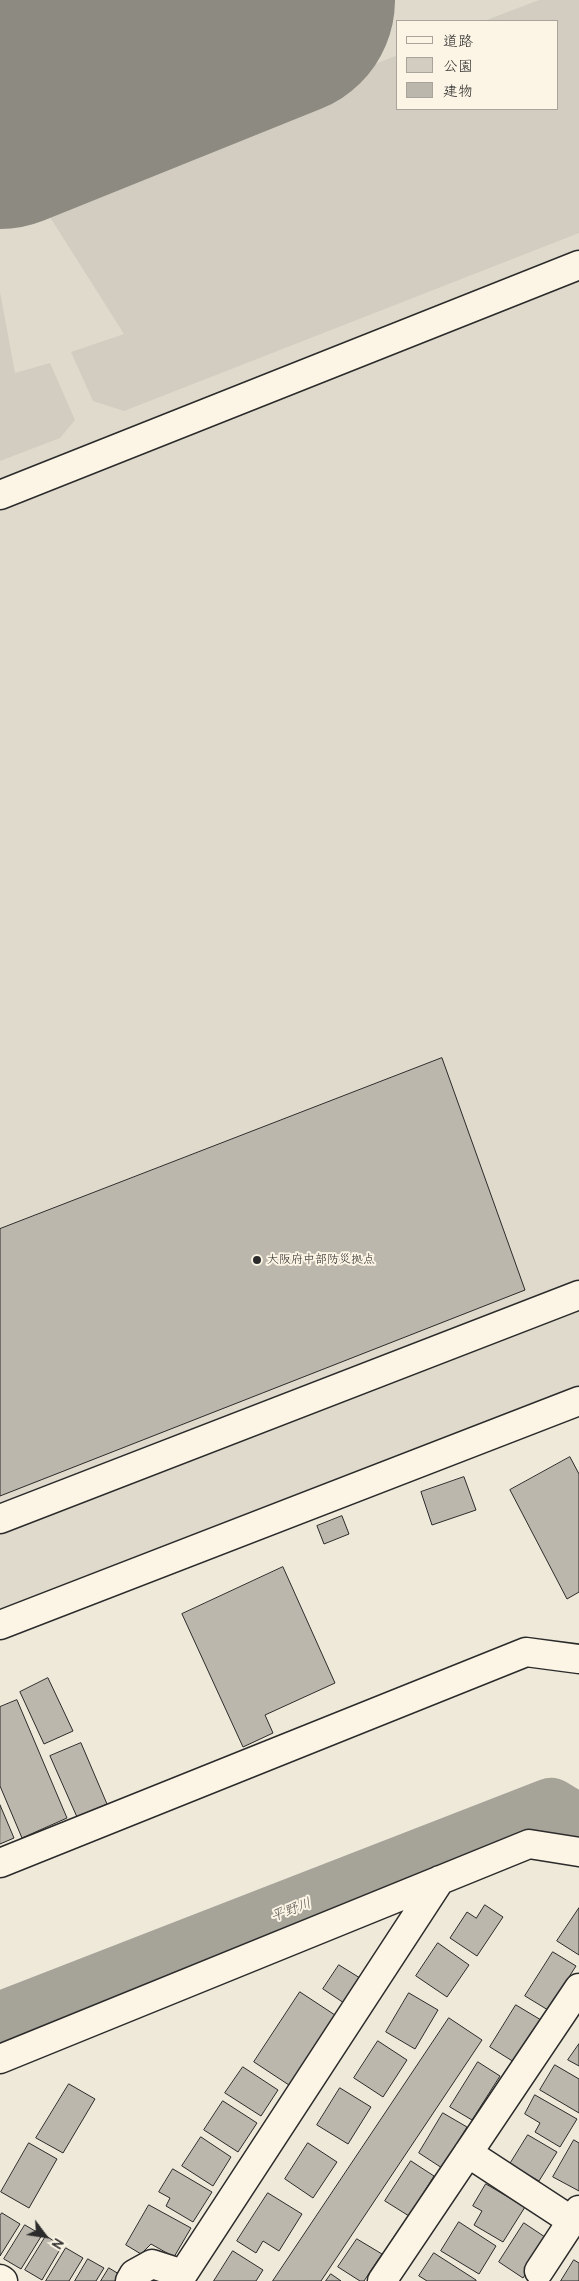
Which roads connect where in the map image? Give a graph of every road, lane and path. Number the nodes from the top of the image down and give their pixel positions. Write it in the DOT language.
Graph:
graph roads {
  1 [pos="579,264"];
  2 [pos="0,495"];
  3 [pos="579,1295"];
  4 [pos="579,1401"];
  5 [pos="0,1519"];
  6 [pos="0,1625"];
  7 [pos="578,1657"];
  8 [pos="579,1852"];
  9 [pos="0,1863"];
  10 [pos="440,1880"];
  11 [pos="579,1988"];
  12 [pos="0,2058"];
  13 [pos="468,2153"];
  14 [pos="575,2216"];
  15 [pos="539,2272"];
  16 [pos="132,2277"];
  17 [pos="382,2281"];
  1 -- 2 [label="street"];
  3 -- 5 [label="street"];
  4 -- 6 [label="street"];
  7 -- 9 [label="street"];
  8 -- 10 [label="street"];
  10 -- 12 [label="street"];
  10 -- 16 [label="street"];
  11 -- 13 [label="street"];
  13 -- 14 [label="street"];
  13 -- 17 [label="street"];
  14 -- 15 [label="street"];
}
